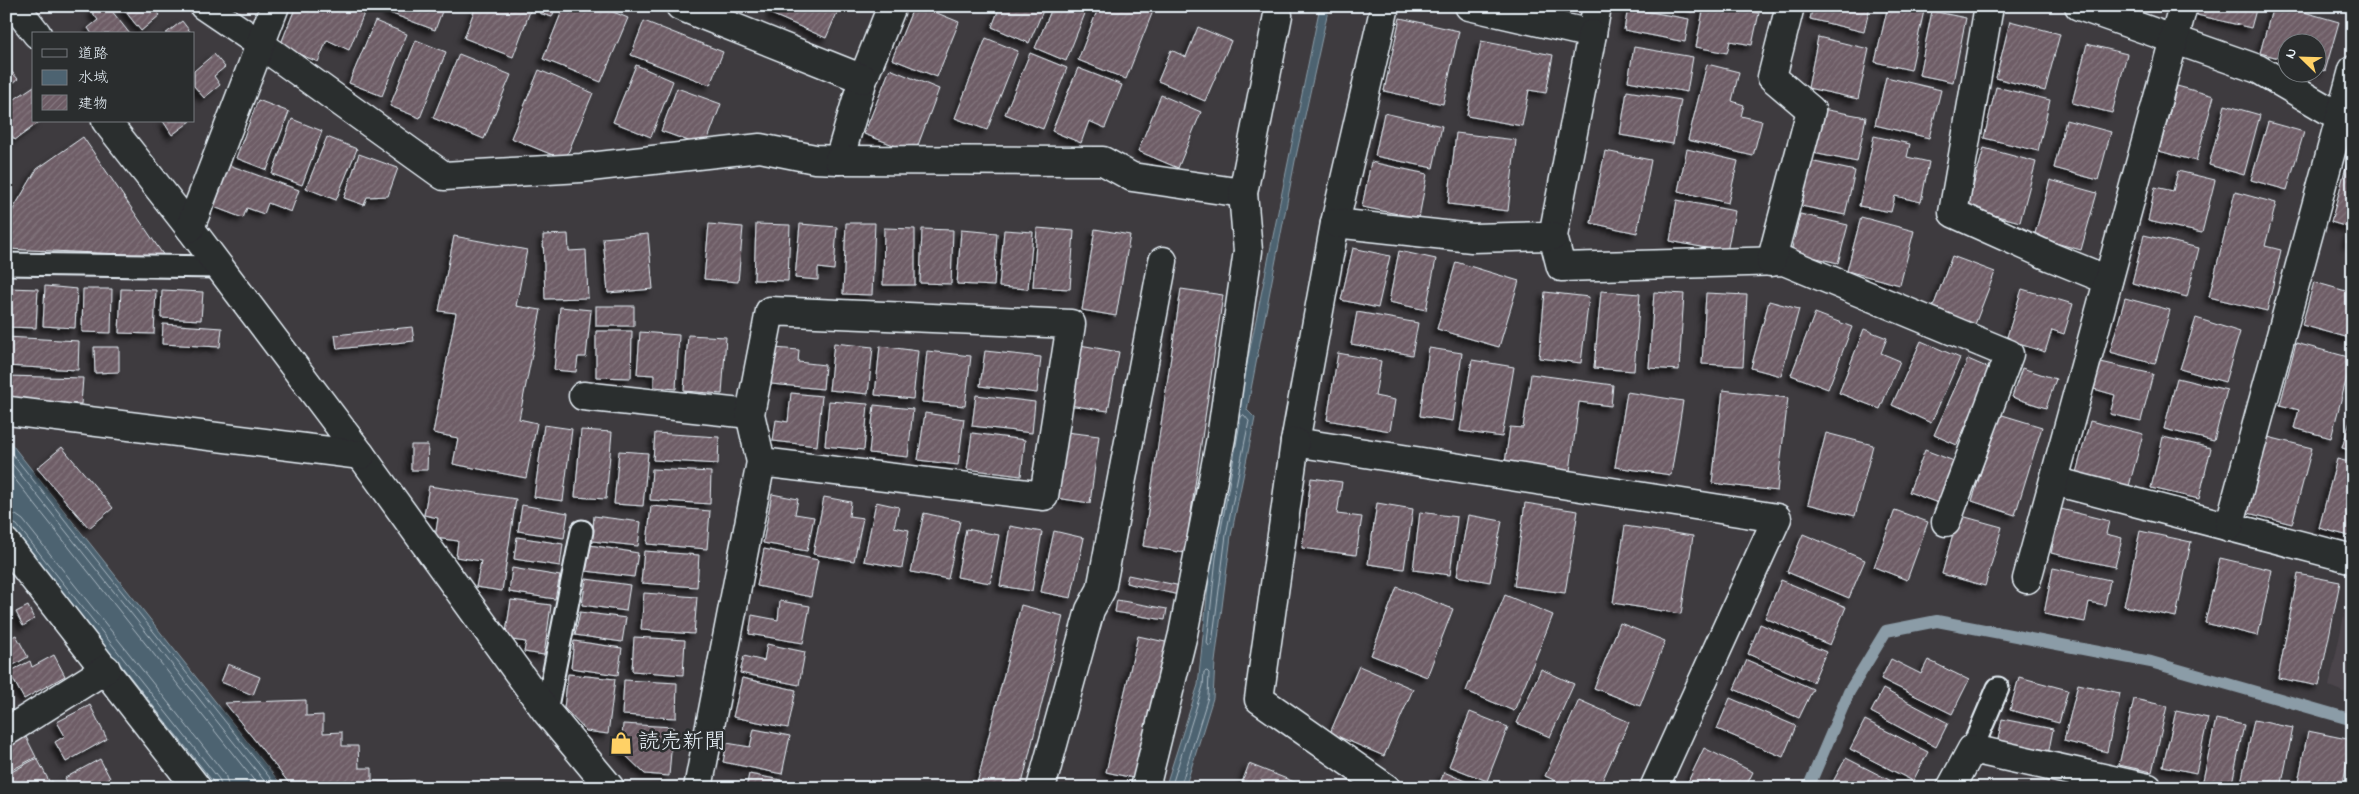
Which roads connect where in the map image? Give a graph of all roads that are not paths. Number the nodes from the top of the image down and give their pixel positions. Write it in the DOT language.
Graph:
graph roads {
  1 [pos="15,6"];
  2 [pos="204,6"];
  3 [pos="275,6"];
  4 [pos="680,6"];
  5 [pos="892,6"];
  6 [pos="1385,6"];
  7 [pos="1469,6"];
  8 [pos="1597,6"];
  9 [pos="1790,6"];
  10 [pos="1989,6"];
  11 [pos="2079,6"];
  12 [pos="2183,6"];
  13 [pos="1272,9"];
  14 [pos="35,32"];
  15 [pos="1592,34"];
  16 [pos="2174,41"];
  17 [pos="260,44"];
  18 [pos="2353,70"];
  19 [pos="863,78"];
  20 [pos="2346,119"];
  21 [pos="107,122"];
  22 [pos="839,160"];
  23 [pos="1242,193"];
  24 [pos="1334,223"];
  25 [pos="190,228"];
  26 [pos="1553,236"];
  27 [pos="1163,261"];
  28 [pos="1771,262"];
  29 [pos="6,264"];
  30 [pos="219,267"];
  31 [pos="2108,280"];
  32 [pos="583,396"];
  33 [pos="8,412"];
  34 [pos="750,414"];
  35 [pos="1295,442"];
  36 [pos="361,455"];
  37 [pos="762,462"];
  38 [pos="2054,481"];
  39 [pos="1946,522"];
  40 [pos="2229,527"];
  41 [pos="582,531"];
  42 [pos="6,543"];
  43 [pos="2353,559"];
  44 [pos="2027,579"];
  45 [pos="106,669"];
  46 [pos="1998,688"];
  47 [pos="546,711"];
  48 [pos="6,732"];
  49 [pos="1972,748"];
  50 [pos="197,788"];
  51 [pos="610,788"];
  52 [pos="698,788"];
  53 [pos="1041,788"];
  54 [pos="1145,788"];
  55 [pos="1386,788"];
  56 [pos="1654,788"];
  57 [pos="1951,788"];
  58 [pos="2148,788"];
  1 -- 14 [label="street"];
  2 -- 17 [label="street"];
  3 -- 17 [label="street"];
  4 -- 19 [label="street"];
  5 -- 19 [label="street"];
  6 -- 24 [label="street"];
  7 -- 15 [label="street"];
  8 -- 15 [label="street"];
  9 -- 28 [label="street"];
  10 -- 31 [label="street"];
  11 -- 16 [label="street"];
  12 -- 16 [label="street"];
  13 -- 23 [label="street"];
  15 -- 26 [label="street"];
  16 -- 20 [label="street"];
  16 -- 31 [label="street"];
  17 -- 22 [label="street"];
  17 -- 25 [label="street"];
  18 -- 20 [label="street"];
  19 -- 22 [label="street"];
  20 -- 40 [label="street"];
  21 -- 25 [label="street"];
  22 -- 23 [label="street"];
  23 -- 54 [label="street"];
  24 -- 26 [label="street"];
  24 -- 35 [label="street"];
  25 -- 30 [label="street"];
  26 -- 28 [label="street"];
  27 -- 53 [label="street"];
  28 -- 39 [label="street"];
  29 -- 30 [label="lane"];
  30 -- 36 [label="street"];
  31 -- 38 [label="street"];
  32 -- 34 [label="street"];
  33 -- 36 [label="street"];
  34 -- 37 [label="street"];
  34 -- 37 [label="street"];
  35 -- 55 [label="street"];
  35 -- 56 [label="street"];
  36 -- 47 [label="street"];
  37 -- 52 [label="street"];
  38 -- 40 [label="street"];
  38 -- 44 [label="street"];
  40 -- 43 [label="street"];
  41 -- 47 [label="lane"];
  42 -- 45 [label="street"];
  45 -- 48 [label="street"];
  45 -- 50 [label="street"];
  46 -- 49 [label="lane"];
  47 -- 51 [label="street"];
  49 -- 57 [label="street"];
  49 -- 58 [label="street"];
}
